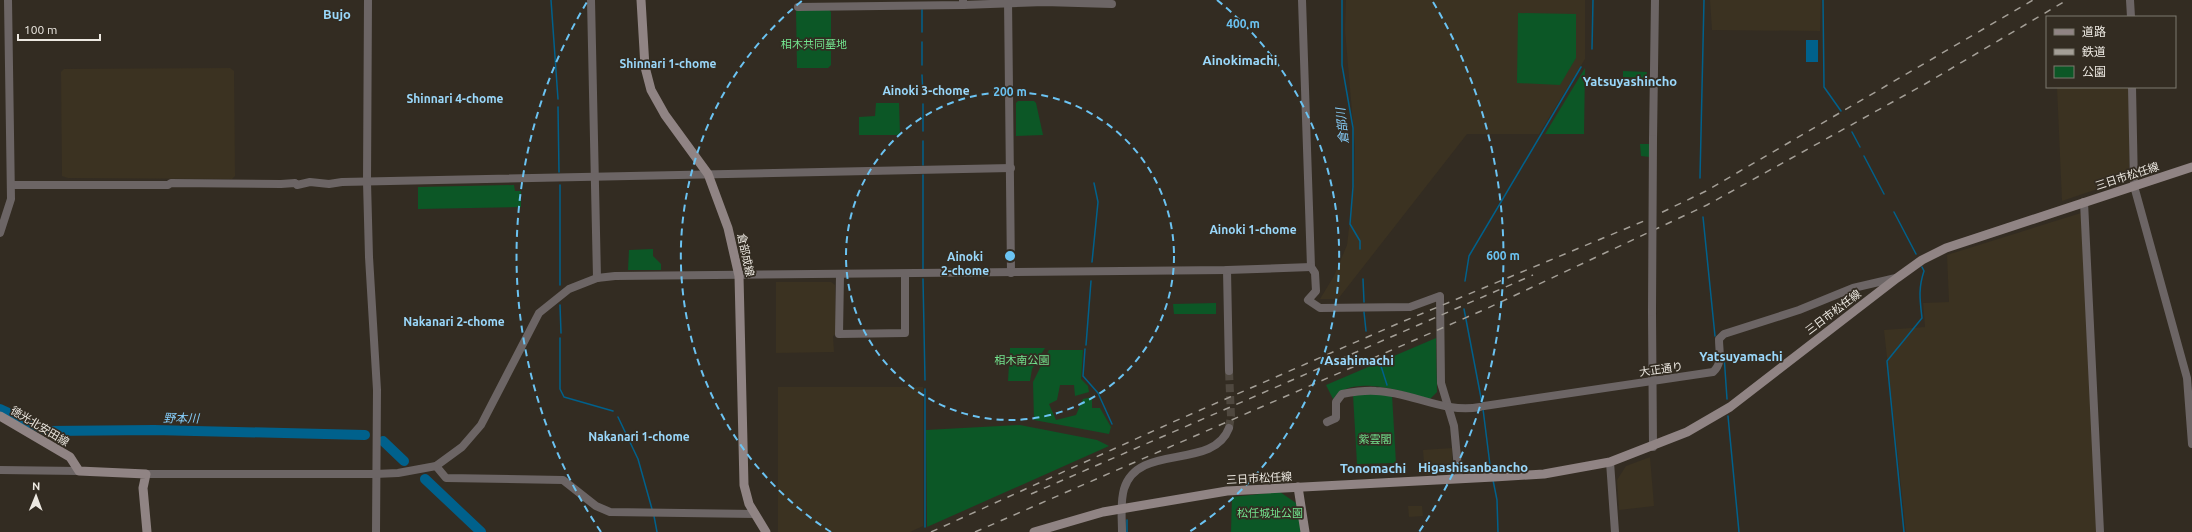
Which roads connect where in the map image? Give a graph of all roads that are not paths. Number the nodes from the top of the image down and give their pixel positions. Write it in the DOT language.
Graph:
graph roads {
  1 [pos="8,0"];
  2 [pos="368,0"];
  3 [pos="590,0"];
  4 [pos="642,0"];
  5 [pos="1302,0"];
  6 [pos="1655,0"];
  7 [pos="2130,0"];
  8 [pos="1008,2"];
  9 [pos="963,3"];
  10 [pos="1112,4"];
  11 [pos="798,7"];
  12 [pos="2131,16"];
  13 [pos="2132,88"];
  14 [pos="2192,167"];
  15 [pos="1010,168"];
  16 [pos="708,174"];
  17 [pos="594,177"];
  18 [pos="367,182"];
  19 [pos="11,185"];
  20 [pos="2134,186"];
  21 [pos="2084,202"];
  22 [pos="0,233"];
  23 [pos="1311,267"];
  24 [pos="1227,270"];
  25 [pos="1011,273"];
  26 [pos="905,274"];
  27 [pos="840,275"];
  28 [pos="739,276"];
  29 [pos="597,278"];
  30 [pos="1897,278"];
  31 [pos="1229,371"];
  32 [pos="1653,381"];
  33 [pos="1447,407"];
  34 [pos="0,416"];
  35 [pos="1327,422"];
  36 [pos="1229,428"];
  37 [pos="2192,444"];
  38 [pos="1653,447"];
  39 [pos="1610,462"];
  40 [pos="436,466"];
  41 [pos="0,470"];
  42 [pos="79,471"];
  43 [pos="146,474"];
  44 [pos="375,474"];
  45 [pos="1459,479"];
  46 [pos="1298,487"];
  47 [pos="1121,509"];
  48 [pos="755,514"];
  49 [pos="146,532"];
  50 [pos="376,532"];
  51 [pos="766,532"];
  52 [pos="1034,532"];
  53 [pos="1122,532"];
  54 [pos="1305,532"];
  55 [pos="1615,532"];
  56 [pos="2100,532"];
  1 -- 19 [label="street"];
  2 -- 18 [label="street"];
  3 -- 17 [label="street"];
  4 -- 16 [label="main road, 倉部成線"];
  5 -- 23 [label="street"];
  6 -- 32 [label="street, bridge"];
  7 -- 12 [label="street"];
  8 -- 9 [label="street"];
  8 -- 10 [label="street"];
  8 -- 15 [label="street"];
  9 -- 11 [label="street"];
  13 -- 20 [label="street"];
  14 -- 20 [label="main road, 三日市松任線"];
  15 -- 16 [label="street"];
  15 -- 25 [label="street"];
  16 -- 17 [label="street"];
  16 -- 28 [label="main road, 倉部成線"];
  17 -- 18 [label="street"];
  17 -- 29 [label="street"];
  18 -- 19 [label="street"];
  18 -- 44 [label="street"];
  19 -- 22 [label="street"];
  20 -- 21 [label="main road, 三日市松任線"];
  20 -- 37 [label="street"];
  21 -- 30 [label="main road, 三日市松任線"];
  21 -- 56 [label="street"];
  23 -- 24 [label="street"];
  23 -- 33 [label="street"];
  24 -- 25 [label="street"];
  24 -- 31 [label="street"];
  25 -- 26 [label="street"];
  26 -- 27 [label="street"];
  26 -- 27 [label="street"];
  27 -- 28 [label="street"];
  28 -- 29 [label="street"];
  28 -- 48 [label="main road, 倉部成線"];
  29 -- 40 [label="street"];
  30 -- 32 [label="street, 大正通り"];
  30 -- 38 [label="main road, 三日市松任線"];
  32 -- 33 [label="street, 大正通り"];
  32 -- 38 [label="street"];
  33 -- 35 [label="street, 大正通り"];
  33 -- 45 [label="street"];
  34 -- 42 [label="main road, 徳光北安田線"];
  36 -- 47 [label="street"];
  38 -- 39 [label="main road, 三日市松任線"];
  39 -- 45 [label="main road, 三日市松任線"];
  39 -- 55 [label="street"];
  40 -- 44 [label="street"];
  40 -- 48 [label="street"];
  41 -- 42 [label="street"];
  42 -- 43 [label="main road"];
  43 -- 44 [label="street"];
  43 -- 49 [label="main road"];
  44 -- 50 [label="street"];
  45 -- 46 [label="main road, 三日市松任線"];
  46 -- 47 [label="main road, 三日市松任線"];
  46 -- 54 [label="main road"];
  47 -- 52 [label="main road, 三日市松任線"];
  47 -- 53 [label="street"];
  48 -- 51 [label="main road, 倉部成線"];
}
